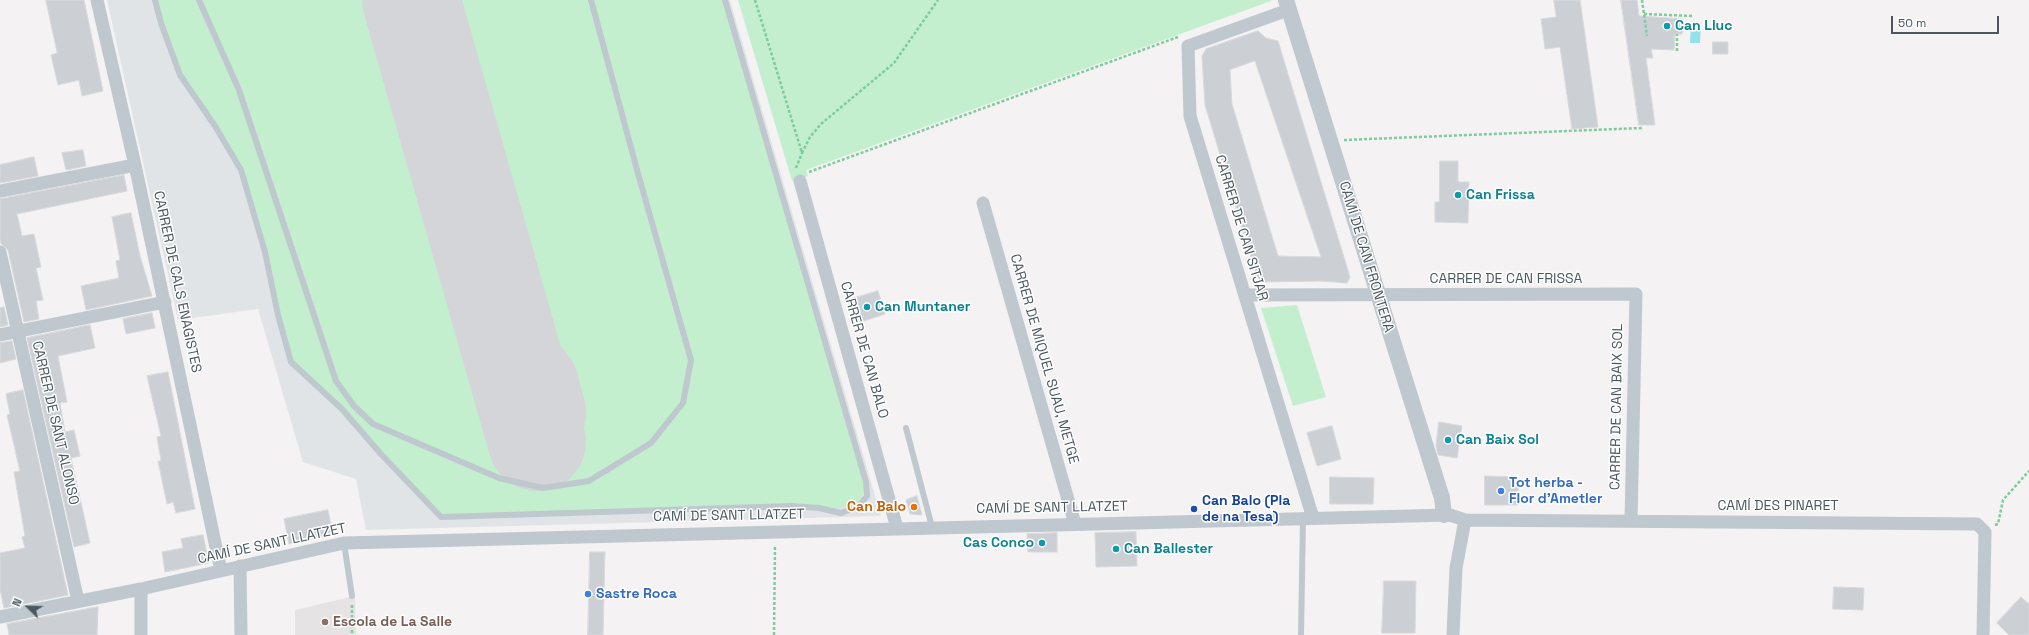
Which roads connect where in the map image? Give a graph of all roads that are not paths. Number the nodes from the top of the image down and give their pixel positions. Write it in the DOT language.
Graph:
graph roads {
  1 [pos="97,0"];
  2 [pos="156,0"];
  3 [pos="199,0"];
  4 [pos="591,0"];
  5 [pos="725,0"];
  6 [pos="1287,5"];
  7 [pos="135,165"];
  8 [pos="800,181"];
  9 [pos="0,190"];
  10 [pos="983,203"];
  11 [pos="0,252"];
  12 [pos="1636,294"];
  13 [pos="1245,295"];
  14 [pos="1377,295"];
  15 [pos="165,302"];
  16 [pos="18,331"];
  17 [pos="0,335"];
  18 [pos="906,428"];
  19 [pos="1444,515"];
  20 [pos="1308,518"];
  21 [pos="1465,520"];
  22 [pos="1631,521"];
  23 [pos="1075,524"];
  24 [pos="932,527"];
  25 [pos="897,528"];
  26 [pos="344,542"];
  27 [pos="240,566"];
  28 [pos="221,571"];
  29 [pos="141,589"];
  30 [pos="352,596"];
  31 [pos="78,601"];
  32 [pos="0,617"];
  33 [pos="141,635"];
  34 [pos="241,635"];
  35 [pos="1301,635"];
  36 [pos="1453,635"];
  37 [pos="1983,635"];
  1 -- 7 [label="street, CARRER DE CALS ENAGISTES"];
  2 -- 5 [label="lane"];
  3 -- 4 [label="lane"];
  6 -- 13 [label="street, CARRER DE CAN SITJAR"];
  6 -- 14 [label="street, CAMÍ DE CAN FRONTERA"];
  7 -- 9 [label="street"];
  7 -- 15 [label="street, CARRER DE CALS ENAGISTES"];
  8 -- 25 [label="street, CARRER DE CAN BALO"];
  10 -- 23 [label="street, CARRER DE MIQUEL SUAU, METGE"];
  11 -- 16 [label="street, CARRER DE SANT ALONSO"];
  12 -- 14 [label="street, CARRER DE CAN FRISSA"];
  12 -- 22 [label="street, CARRER DE CAN BAIX SOL"];
  13 -- 14 [label="street, CARRER DE CAN FRISSA"];
  13 -- 20 [label="street, CARRER DE CAN SITJAR"];
  14 -- 19 [label="street, CAMÍ DE CAN FRONTERA"];
  15 -- 16 [label="street"];
  15 -- 28 [label="street, CARRER DE CALS ENAGISTES"];
  16 -- 17 [label="street"];
  16 -- 31 [label="street, CARRER DE SANT ALONSO"];
  18 -- 24 [label="lane"];
  19 -- 20 [label="street, CAMÍ DE SANT LLATZET"];
  19 -- 21 [label="street, CAMÍ DE SANT LLATZET"];
  20 -- 23 [label="street, CAMÍ DE SANT LLATZET"];
  20 -- 35 [label="lane"];
  21 -- 22 [label="street, CAMÍ DES PINARET"];
  21 -- 36 [label="street"];
  22 -- 37 [label="street, CAMÍ DES PINARET"];
  23 -- 24 [label="street, CAMÍ DE SANT LLATZET"];
  24 -- 25 [label="street, CAMÍ DE SANT LLATZET"];
  25 -- 26 [label="street, CAMÍ DE SANT LLATZET"];
  26 -- 27 [label="street, CAMÍ DE SANT LLATZET"];
  26 -- 30 [label="lane"];
  27 -- 28 [label="street, CAMÍ DE SANT LLATZET"];
  27 -- 34 [label="street"];
  28 -- 29 [label="street, CAMÍ DE SANT LLATZET"];
  29 -- 31 [label="street, CAMÍ DE SANT LLATZET"];
  29 -- 33 [label="street"];
  31 -- 32 [label="street, CAMÍ DE SANT LLATZET"];
}
